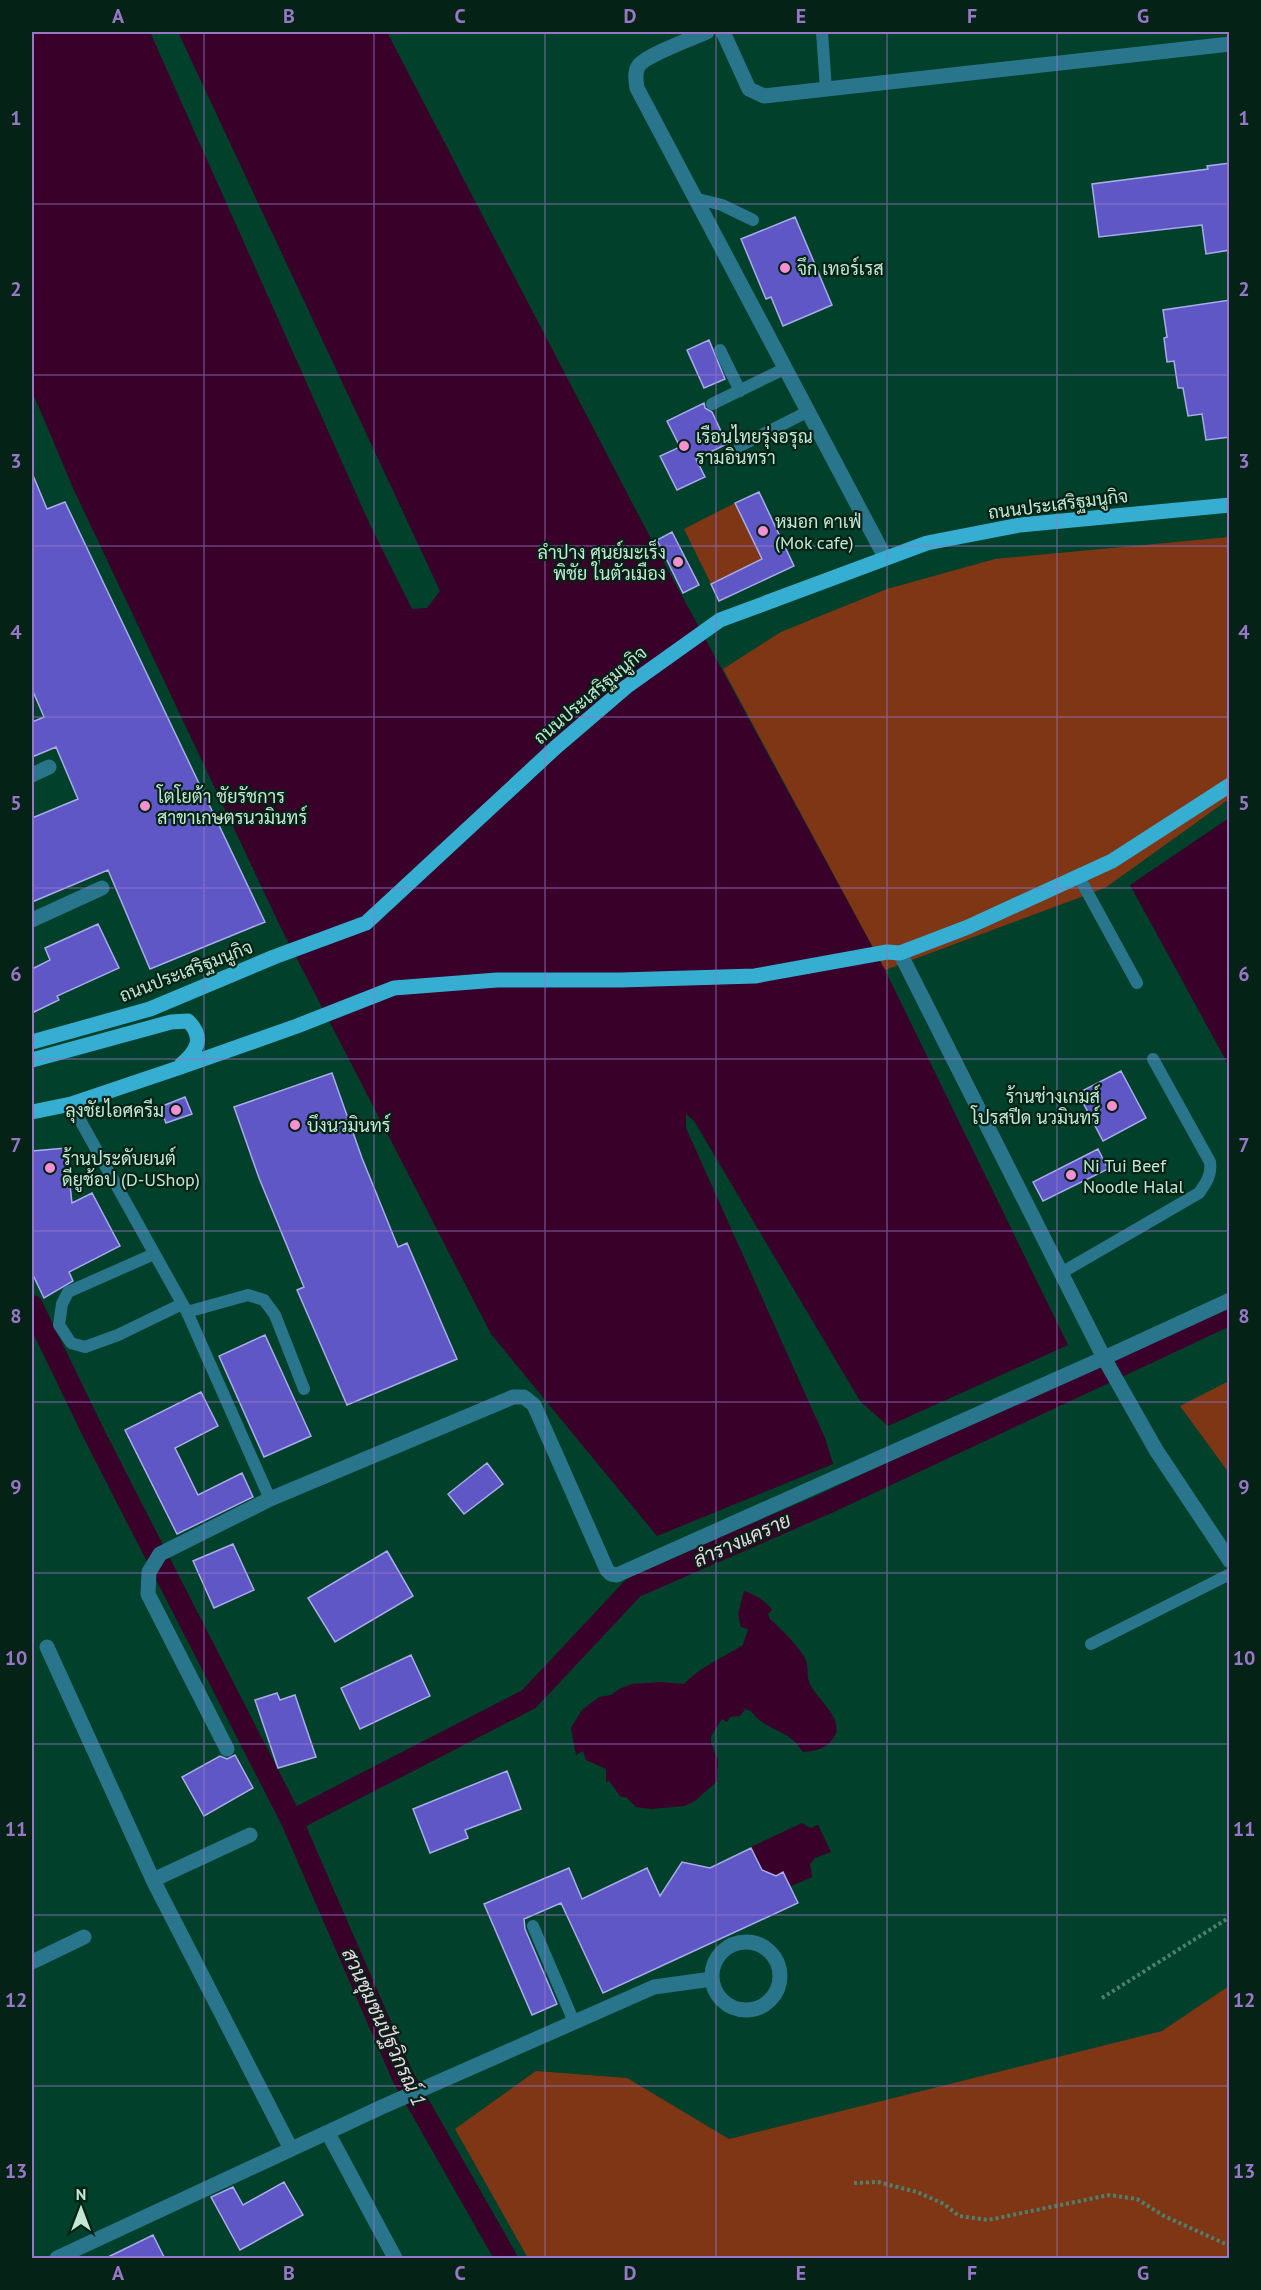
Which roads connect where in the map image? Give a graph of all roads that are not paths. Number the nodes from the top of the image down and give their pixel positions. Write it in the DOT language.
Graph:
graph roads {
  1 [pos="707,32"];
  2 [pos="723,32"];
  3 [pos="822,32"];
  4 [pos="1230,44"];
  5 [pos="826,89"];
  6 [pos="694,198"];
  7 [pos="753,220"];
  8 [pos="720,350"];
  9 [pos="784,369"];
  10 [pos="740,391"];
  11 [pos="712,404"];
  12 [pos="807,412"];
  13 [pos="740,446"];
  14 [pos="1230,505"];
  15 [pos="885,557"];
  16 [pos="49,767"];
  17 [pos="32,775"];
  18 [pos="1230,785"];
  19 [pos="1079,877"];
  20 [pos="102,888"];
  21 [pos="32,920"];
  22 [pos="894,953"];
  23 [pos="1137,983"];
  24 [pos="32,1042"];
  25 [pos="1154,1059"];
  26 [pos="32,1060"];
  27 [pos="178,1068"];
  28 [pos="71,1104"];
  29 [pos="32,1112"];
  30 [pos="154,1254"];
  31 [pos="1061,1273"];
  32 [pos="1230,1300"];
  33 [pos="185,1308"];
  34 [pos="1106,1362"];
  35 [pos="304,1389"];
  36 [pos="270,1499"];
  37 [pos="1230,1562"];
  38 [pos="1230,1574"];
  39 [pos="1091,1644"];
  40 [pos="47,1647"];
  41 [pos="227,1749"];
  42 [pos="250,1835"];
  43 [pos="153,1880"];
  44 [pos="533,1926"];
  45 [pos="84,1937"];
  46 [pos="32,1962"];
  47 [pos="712,1979"];
  48 [pos="574,2022"];
  49 [pos="328,2133"];
  50 [pos="291,2149"];
  51 [pos="57,2259"];
  52 [pos="395,2259"];
  1 -- 6 [label="street"];
  2 -- 5 [label="street"];
  3 -- 5 [label="lane"];
  4 -- 5 [label="street"];
  6 -- 7 [label="lane"];
  6 -- 9 [label="street"];
  8 -- 10 [label="lane"];
  9 -- 10 [label="lane"];
  9 -- 12 [label="street"];
  10 -- 11 [label="lane"];
  12 -- 13 [label="lane"];
  12 -- 15 [label="street"];
  14 -- 15 [label="main road, ถนนประเสริฐมนูกิจ"];
  15 -- 24 [label="main road, ถนนประเสริฐมนูกิจ"];
  16 -- 17 [label="street"];
  18 -- 19 [label="main road"];
  19 -- 22 [label="main road"];
  19 -- 23 [label="lane"];
  20 -- 21 [label="street"];
  22 -- 27 [label="main road"];
  22 -- 31 [label="street"];
  25 -- 31 [label="lane"];
  26 -- 27 [label="main road"];
  27 -- 28 [label="main road"];
  28 -- 29 [label="main road"];
  28 -- 30 [label="lane"];
  30 -- 33 [label="lane"];
  30 -- 33 [label="lane"];
  31 -- 34 [label="street"];
  32 -- 34 [label="street"];
  33 -- 35 [label="lane"];
  33 -- 36 [label="lane"];
  34 -- 36 [label="street"];
  34 -- 37 [label="street"];
  36 -- 41 [label="street"];
  38 -- 39 [label="lane"];
  40 -- 43 [label="street"];
  42 -- 43 [label="street"];
  43 -- 50 [label="street"];
  44 -- 48 [label="lane"];
  45 -- 46 [label="street"];
  47 -- 47 [label="street"];
  47 -- 48 [label="street"];
  48 -- 49 [label="street"];
  49 -- 50 [label="street"];
  49 -- 52 [label="street"];
  50 -- 51 [label="street"];
}
